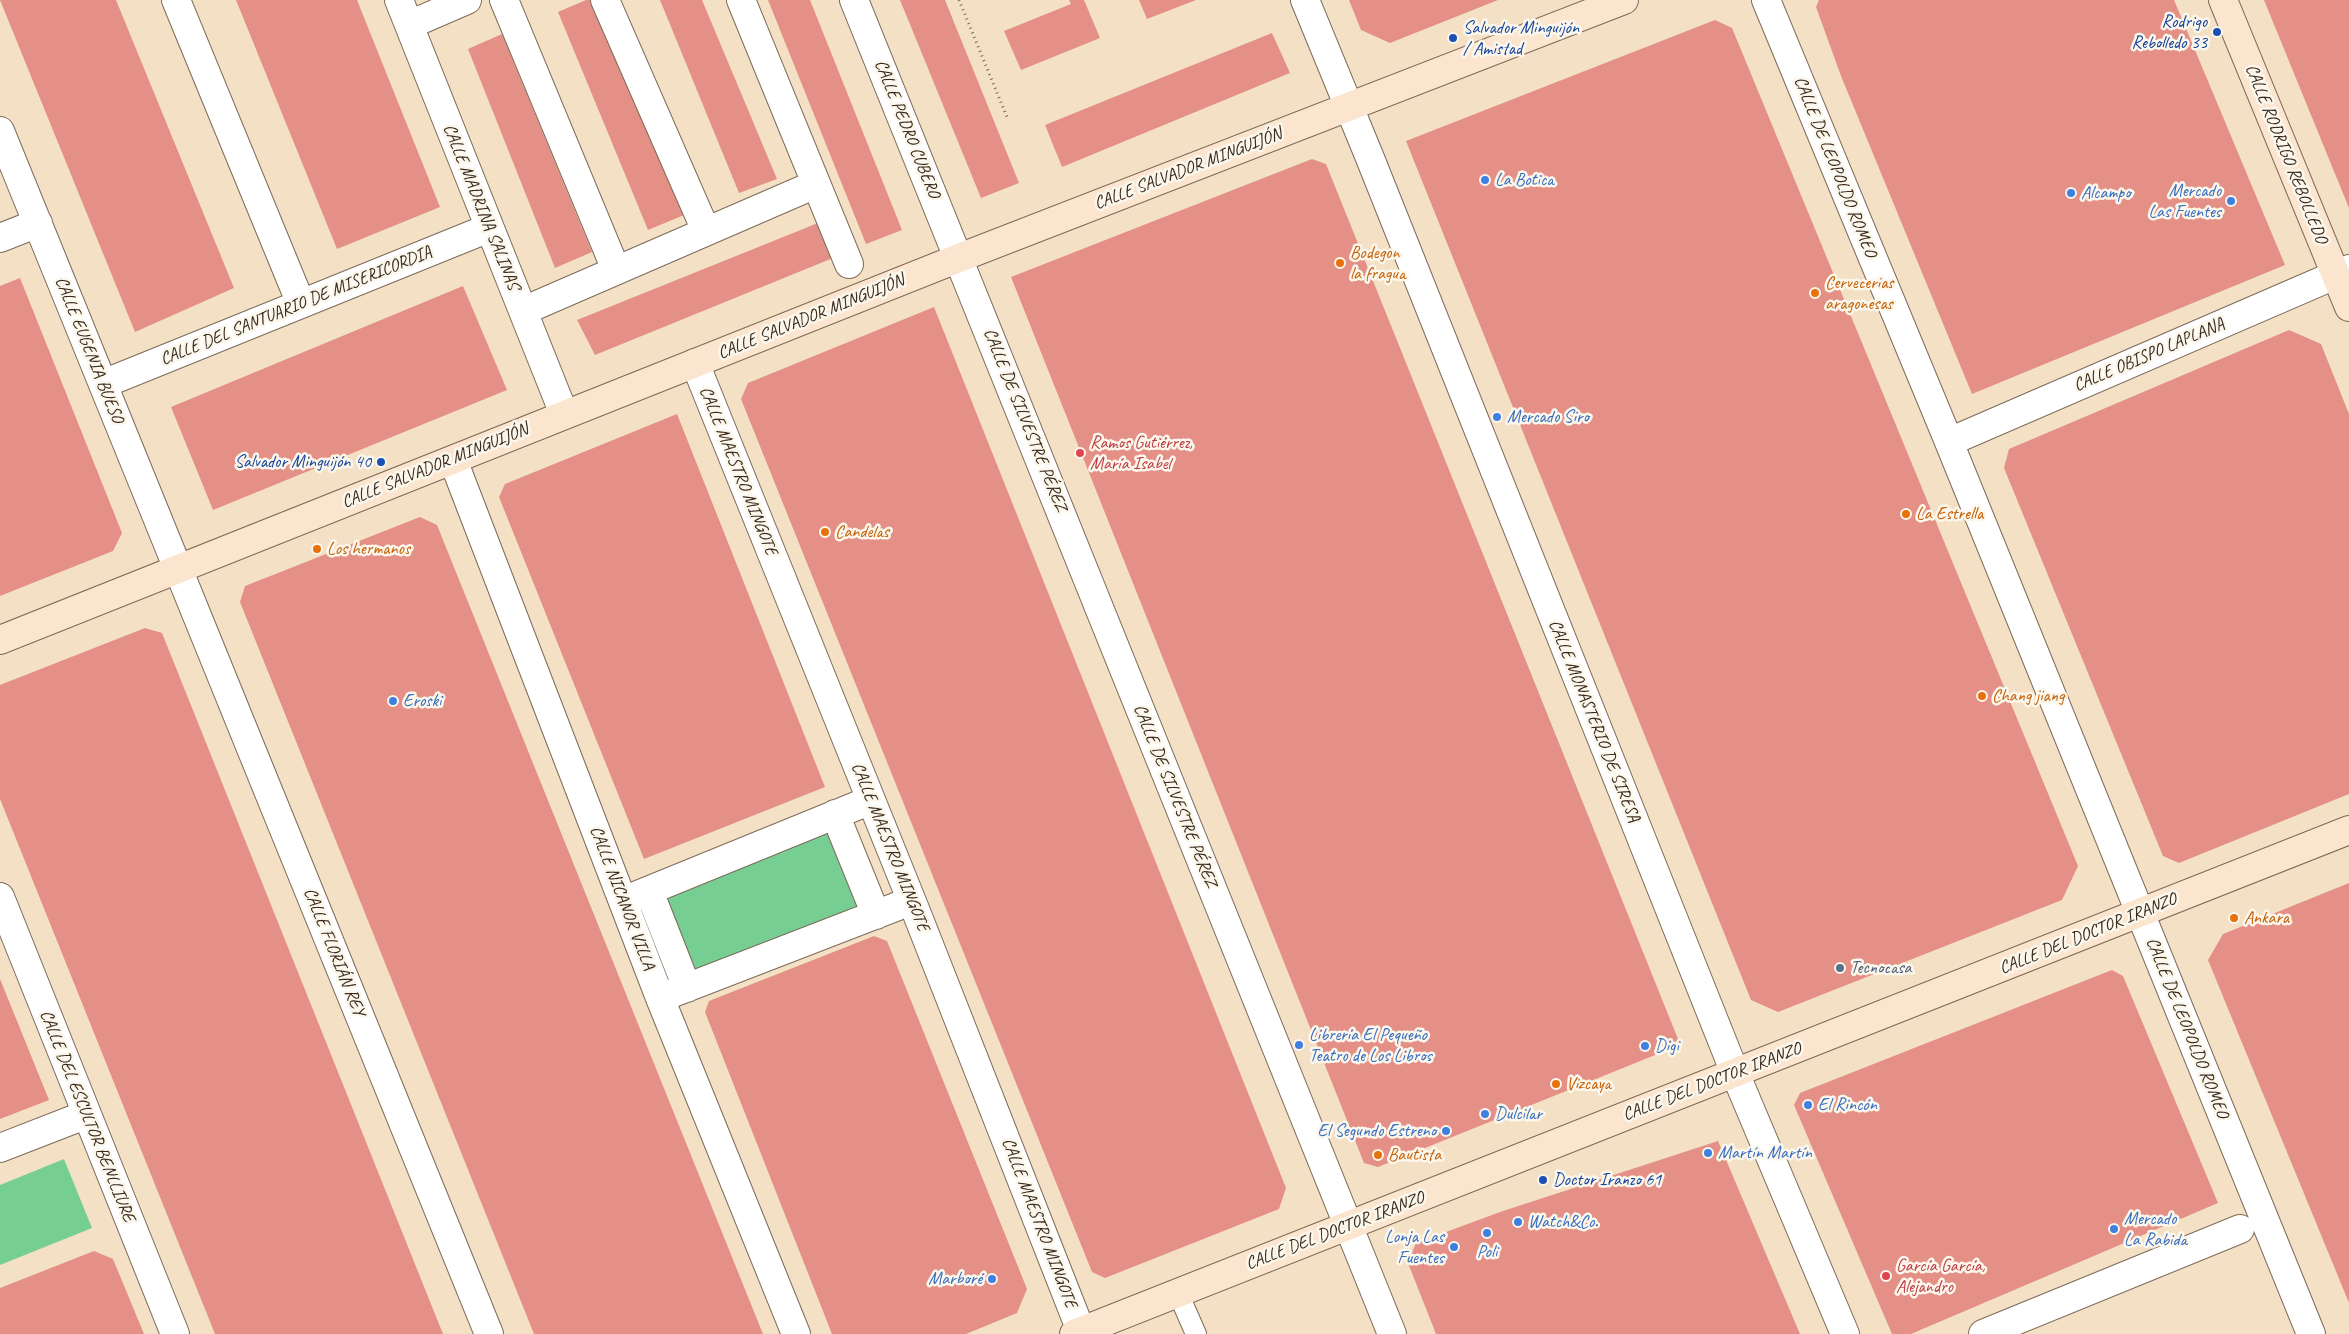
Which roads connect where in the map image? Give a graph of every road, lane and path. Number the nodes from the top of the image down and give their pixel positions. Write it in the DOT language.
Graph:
graph roads {
  1 [pos="176,0"];
  2 [pos="399,0"];
  3 [pos="467,0"];
  4 [pos="504,0"];
  5 [pos="605,0"];
  6 [pos="741,0"];
  7 [pos="854,0"];
  8 [pos="959,0"];
  9 [pos="1305,0"];
  10 [pos="1624,0"];
  11 [pos="1766,0"];
  12 [pos="2223,0"];
  13 [pos="409,25"];
  14 [pos="1349,106"];
  15 [pos="1008,117"];
  16 [pos="0,131"];
  17 [pos="816,184"];
  18 [pos="38,223"];
  19 [pos="489,228"];
  20 [pos="706,231"];
  21 [pos="0,238"];
  22 [pos="959,258"];
  23 [pos="849,264"];
  24 [pos="616,270"];
  25 [pos="2342,272"];
  26 [pos="301,304"];
  27 [pos="2349,307"];
  28 [pos="523,310"];
  29 [pos="695,364"];
  30 [pos="103,384"];
  31 [pos="564,414"];
  32 [pos="1949,442"];
  33 [pos="453,460"];
  34 [pos="179,569"];
  35 [pos="0,640"];
  36 [pos="871,800"];
  37 [pos="836,814"];
  38 [pos="2349,830"];
  39 [pos="649,891"];
  40 [pos="0,897"];
  41 [pos="623,901"];
  42 [pos="912,901"];
  43 [pos="2141,913"];
  44 [pos="876,915"];
  45 [pos="687,988"];
  46 [pos="660,998"];
  47 [pos="1735,1073"];
  48 [pos="85,1114"];
  49 [pos="0,1148"];
  50 [pos="1347,1226"];
  51 [pos="2240,1229"];
  52 [pos="1178,1293"];
  53 [pos="1077,1333"];
  54 [pos="175,1334"];
  55 [pos="489,1334"];
  56 [pos="796,1334"];
  57 [pos="1196,1334"];
  58 [pos="1392,1334"];
  59 [pos="1845,1334"];
  60 [pos="1983,1334"];
  61 [pos="2311,1334"];
  1 -- 26 [label="street"];
  2 -- 13 [label="street, CALLE MADRINA SALINAS"];
  3 -- 13 [label="street"];
  4 -- 24 [label="street"];
  5 -- 20 [label="street"];
  6 -- 17 [label="street"];
  7 -- 22 [label="street, CALLE PEDRO CUBERO"];
  8 -- 15 [label="path"];
  9 -- 14 [label="street, CALLE MONASTERIO DE SIRESA"];
  10 -- 14 [label="street, CALLE SALVADOR MINGUIJÓN"];
  11 -- 32 [label="street, CALLE DE LEOPOLDO ROMEO"];
  12 -- 25 [label="street, CALLE RODRIGO REBOLLEDO"];
  13 -- 19 [label="street, CALLE MADRINA SALINAS"];
  14 -- 22 [label="street, CALLE SALVADOR MINGUIJÓN"];
  14 -- 47 [label="street, CALLE MONASTERIO DE SIRESA"];
  16 -- 18 [label="street, CALLE EUGENIA BUESO"];
  17 -- 20 [label="street"];
  17 -- 23 [label="street"];
  18 -- 21 [label="street"];
  18 -- 30 [label="street, CALLE EUGENIA BUESO"];
  19 -- 26 [label="street, CALLE DEL SANTUARIO DE MISERICORDIA"];
  19 -- 28 [label="street, CALLE MADRINA SALINAS"];
  20 -- 24 [label="street"];
  22 -- 29 [label="street, CALLE SALVADOR MINGUIJÓN"];
  22 -- 50 [label="street, CALLE DE SILVESTRE PÉREZ"];
  24 -- 28 [label="street"];
  25 -- 27 [label="street, CALLE RODRIGO REBOLLEDO"];
  25 -- 32 [label="street, CALLE OBISPO LAPLANA"];
  26 -- 30 [label="street, CALLE DEL SANTUARIO DE MISERICORDIA"];
  28 -- 31 [label="street, CALLE MADRINA SALINAS"];
  29 -- 31 [label="street, CALLE SALVADOR MINGUIJÓN"];
  29 -- 36 [label="street, CALLE MAESTRO MINGOTE"];
  30 -- 34 [label="street, CALLE EUGENIA BUESO"];
  31 -- 33 [label="street, CALLE SALVADOR MINGUIJÓN"];
  32 -- 43 [label="street, CALLE DE LEOPOLDO ROMEO"];
  33 -- 34 [label="street, CALLE SALVADOR MINGUIJÓN"];
  33 -- 41 [label="street, CALLE NICANOR VILLA"];
  34 -- 35 [label="street, CALLE SALVADOR MINGUIJÓN"];
  34 -- 55 [label="street, CALLE FLORIÁN REY"];
  36 -- 37 [label="street"];
  36 -- 42 [label="street, CALLE MAESTRO MINGOTE"];
  37 -- 39 [label="street"];
  37 -- 44 [label="street"];
  38 -- 43 [label="street, CALLE DEL DOCTOR IRANZO"];
  39 -- 41 [label="street"];
  39 -- 45 [label="street"];
  40 -- 48 [label="street, CALLE DEL ESCULTOR BENLLIURE"];
  41 -- 46 [label="street, CALLE NICANOR VILLA"];
  42 -- 44 [label="street"];
  42 -- 53 [label="street, CALLE MAESTRO MINGOTE"];
  43 -- 47 [label="street, CALLE DEL DOCTOR IRANZO"];
  43 -- 61 [label="street, CALLE DE LEOPOLDO ROMEO"];
  44 -- 45 [label="street"];
  45 -- 46 [label="street"];
  46 -- 56 [label="street, CALLE NICANOR VILLA"];
  47 -- 50 [label="street, CALLE DEL DOCTOR IRANZO"];
  47 -- 59 [label="street, CALLE MONASTERIO DE SIRESA"];
  48 -- 49 [label="street"];
  48 -- 54 [label="street, CALLE DEL ESCULTOR BENLLIURE"];
  50 -- 52 [label="street, CALLE DEL DOCTOR IRANZO"];
  50 -- 58 [label="street, CALLE DE SILVESTRE PÉREZ"];
  51 -- 60 [label="street"];
  52 -- 53 [label="street, CALLE DEL DOCTOR IRANZO"];
  52 -- 57 [label="lane"];
}
